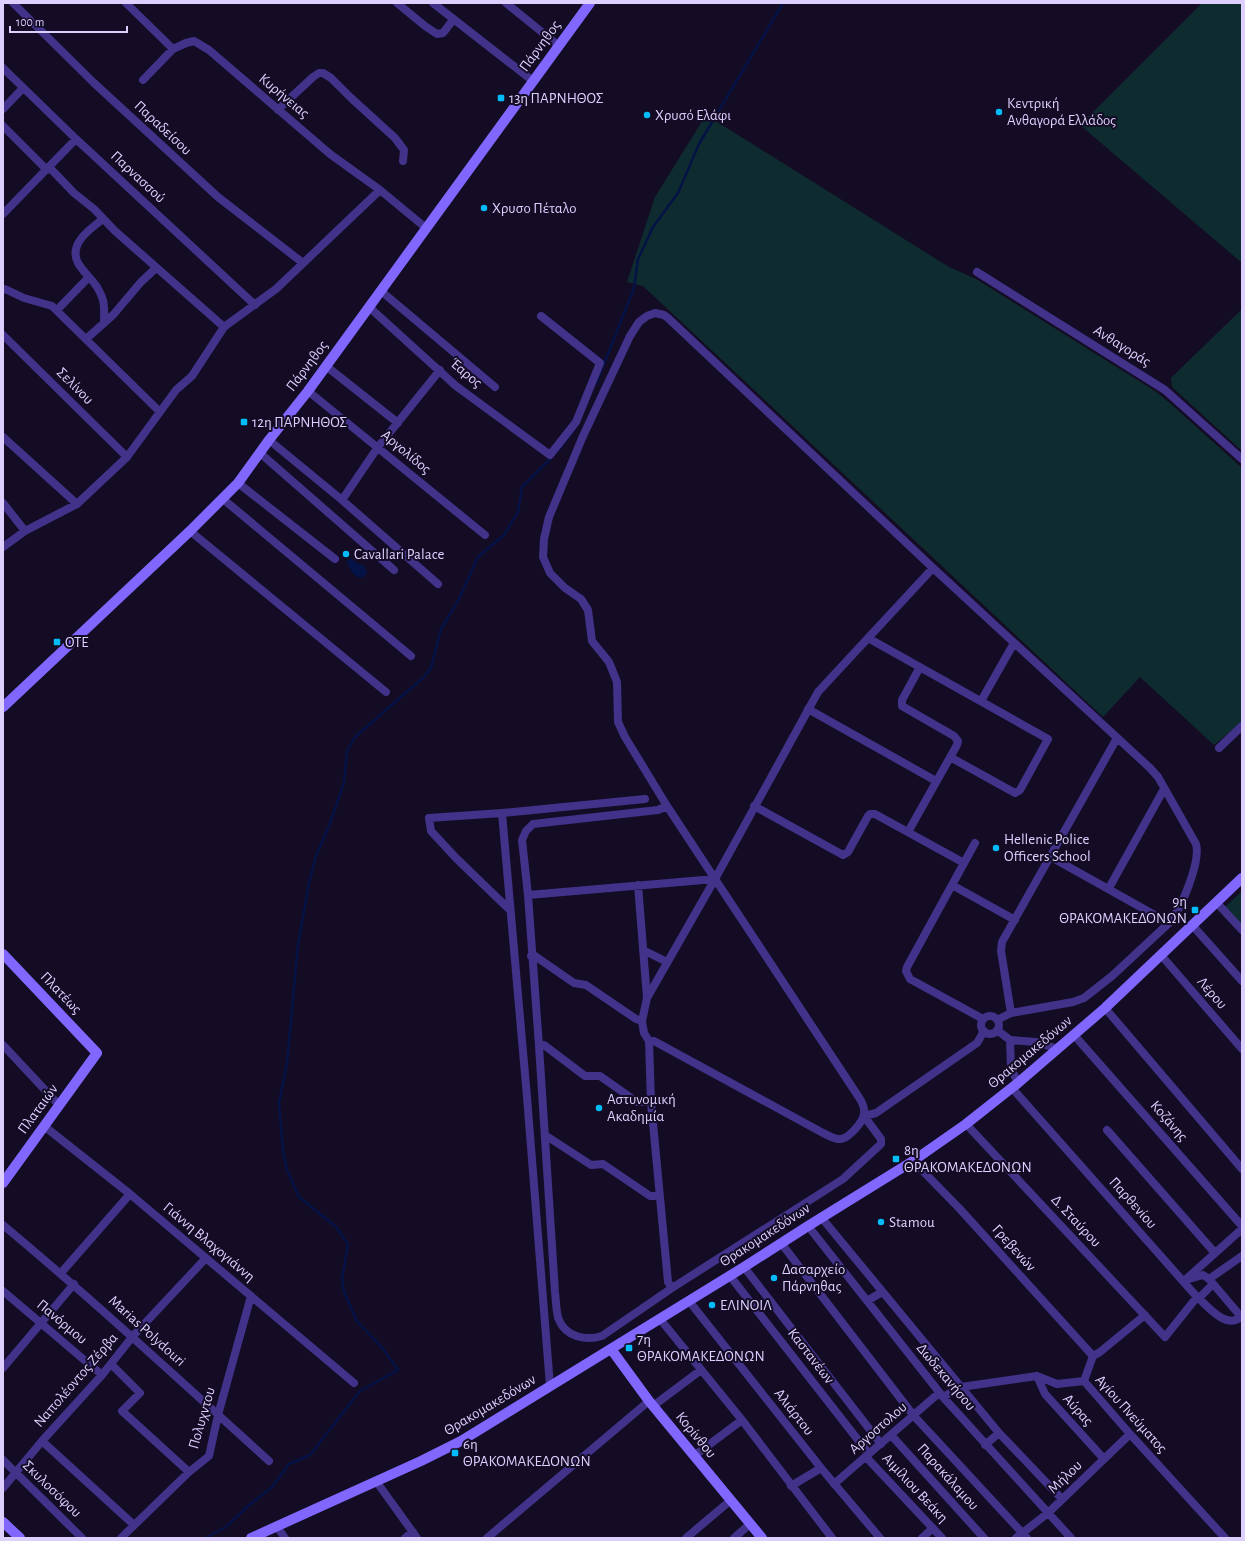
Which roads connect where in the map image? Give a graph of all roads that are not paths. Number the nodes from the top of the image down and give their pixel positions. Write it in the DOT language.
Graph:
graph roads {
  1 [pos="13,3"];
  2 [pos="126,3"];
  3 [pos="397,3"];
  4 [pos="433,3"];
  5 [pos="506,3"];
  6 [pos="590,3"];
  7 [pos="453,20"];
  8 [pos="559,46"];
  9 [pos="173,49"];
  10 [pos="3,68"];
  11 [pos="143,80"];
  12 [pos="533,81"];
  13 [pos="23,88"];
  14 [pos="3,109"];
  15 [pos="278,110"];
  16 [pos="3,126"];
  17 [pos="76,139"];
  18 [pos="403,161"];
  19 [pos="48,168"];
  20 [pos="380,190"];
  21 [pos="3,214"];
  22 [pos="103,220"];
  23 [pos="426,228"];
  24 [pos="303,263"];
  25 [pos="156,268"];
  26 [pos="977,272"];
  27 [pos="89,277"];
  28 [pos="3,290"];
  29 [pos="381,291"];
  30 [pos="255,305"];
  31 [pos="369,307"];
  32 [pos="57,310"];
  33 [pos="541,316"];
  34 [pos="104,323"];
  35 [pos="224,327"];
  36 [pos="3,335"];
  37 [pos="86,339"];
  38 [pos="326,366"];
  39 [pos="440,370"];
  40 [pos="495,387"];
  41 [pos="308,391"];
  42 [pos="160,412"];
  43 [pos="398,423"];
  44 [pos="3,437"];
  45 [pos="269,440"];
  46 [pos="378,447"];
  47 [pos="260,454"];
  48 [pos="127,457"];
  49 [pos="1242,459"];
  50 [pos="238,483"];
  51 [pos="223,499"];
  52 [pos="342,500"];
  53 [pos="3,503"];
  54 [pos="77,504"];
  55 [pos="25,531"];
  56 [pos="190,532"];
  57 [pos="485,535"];
  58 [pos="3,547"];
  59 [pos="335,559"];
  60 [pos="933,568"];
  61 [pos="394,570"];
  62 [pos="438,584"];
  63 [pos="868,638"];
  64 [pos="1014,643"];
  65 [pos="411,656"];
  66 [pos="920,667"];
  67 [pos="386,692"];
  68 [pos="981,701"];
  69 [pos="3,707"];
  70 [pos="808,709"];
  71 [pos="1242,726"];
  72 [pos="1117,738"];
  73 [pos="1219,748"];
  74 [pos="950,757"];
  75 [pos="936,781"];
  76 [pos="1164,789"];
  77 [pos="644,799"];
  78 [pos="667,806"];
  79 [pos="754,806"];
  80 [pos="502,813"];
  81 [pos="908,832"];
  82 [pos="975,843"];
  83 [pos="1051,857"];
  84 [pos="964,863"];
  85 [pos="1242,878"];
  86 [pos="715,879"];
  87 [pos="638,885"];
  88 [pos="952,885"];
  89 [pos="1109,888"];
  90 [pos="528,896"];
  91 [pos="1218,903"];
  92 [pos="510,910"];
  93 [pos="1015,920"];
  94 [pos="1169,923"];
  95 [pos="1193,926"];
  96 [pos="1242,930"];
  97 [pos="643,950"];
  98 [pos="3,954"];
  99 [pos="1161,955"];
  100 [pos="531,956"];
  101 [pos="667,962"];
  102 [pos="1242,981"];
  103 [pos="647,998"];
  104 [pos="1105,1008"];
  105 [pos="1011,1012"];
  106 [pos="983,1019"];
  107 [pos="998,1020"];
  108 [pos="642,1021"];
  109 [pos="997,1030"];
  110 [pos="984,1031"];
  111 [pos="1074,1035"];
  112 [pos="1010,1040"];
  113 [pos="650,1041"];
  114 [pos="3,1045"];
  115 [pos="539,1046"];
  116 [pos="1058,1049"];
  117 [pos="1242,1049"];
  118 [pos="97,1053"];
  119 [pos="1015,1085"];
  120 [pos="651,1102"];
  121 [pos="59,1105"];
  122 [pos="864,1116"];
  123 [pos="966,1124"];
  124 [pos="44,1126"];
  125 [pos="1107,1130"];
  126 [pos="545,1136"];
  127 [pos="913,1161"];
  128 [pos="1242,1169"];
  129 [pos="3,1183"];
  130 [pos="130,1194"];
  131 [pos="659,1196"];
  132 [pos="821,1217"];
  133 [pos="3,1225"];
  134 [pos="808,1226"];
  135 [pos="1242,1228"];
  136 [pos="781,1243"];
  137 [pos="1215,1253"];
  138 [pos="1242,1256"];
  139 [pos="206,1258"];
  140 [pos="744,1267"];
  141 [pos="61,1273"];
  142 [pos="730,1276"];
  143 [pos="1184,1281"];
  144 [pos="1211,1281"];
  145 [pos="74,1284"];
  146 [pos="672,1288"];
  147 [pos="3,1291"];
  148 [pos="882,1292"];
  149 [pos="251,1296"];
  150 [pos="1198,1297"];
  151 [pos="689,1301"];
  152 [pos="867,1301"];
  153 [pos="1145,1315"];
  154 [pos="1242,1317"];
  155 [pos="660,1319"];
  156 [pos="41,1324"];
  157 [pos="133,1336"];
  158 [pos="611,1349"];
  159 [pos="1093,1356"];
  160 [pos="4,1363"];
  161 [pos="111,1364"];
  162 [pos="701,1370"];
  163 [pos="102,1375"];
  164 [pos="1037,1376"];
  165 [pos="1084,1381"];
  166 [pos="354,1383"];
  167 [pos="550,1386"];
  168 [pos="961,1387"];
  169 [pos="941,1395"];
  170 [pos="651,1404"];
  171 [pos="218,1415"];
  172 [pos="914,1416"];
  173 [pos="742,1420"];
  174 [pos="999,1433"];
  175 [pos="1130,1434"];
  176 [pos="891,1435"];
  177 [pos="42,1441"];
  178 [pos="881,1444"];
  179 [pos="986,1445"];
  180 [pos="868,1455"];
  181 [pos="694,1456"];
  182 [pos="1104,1459"];
  183 [pos="3,1460"];
  184 [pos="269,1461"];
  185 [pos="821,1468"];
  186 [pos="189,1472"];
  187 [pos="16,1474"];
  188 [pos="376,1481"];
  189 [pos="834,1484"];
  190 [pos="791,1486"];
  191 [pos="3,1488"];
  192 [pos="1062,1499"];
  193 [pos="731,1500"];
  194 [pos="1048,1513"];
  195 [pos="3,1522"];
  196 [pos="750,1524"];
  197 [pos="134,1525"];
  198 [pos="277,1527"];
  199 [pos="933,1528"];
  200 [pos="415,1535"];
  201 [pos="1021,1536"];
  202 [pos="20,1538"];
  203 [pos="82,1538"];
  204 [pos="121,1538"];
  205 [pos="251,1538"];
  206 [pos="285,1538"];
  207 [pos="405,1538"];
  208 [pos="487,1538"];
  209 [pos="686,1538"];
  210 [pos="734,1538"];
  211 [pos="762,1538"];
  212 [pos="832,1538"];
  213 [pos="880,1538"];
  214 [pos="922,1538"];
  215 [pos="942,1538"];
  216 [pos="984,1538"];
  217 [pos="1071,1538"];
  218 [pos="1225,1538"];
  1 -- 24 [label="street, Παραδείσου"];
  2 -- 9 [label="street"];
  3 -- 7 [label="street"];
  4 -- 7 [label="street"];
  5 -- 8 [label="street"];
  6 -- 8 [label="main road, Πάρνηθος"];
  7 -- 12 [label="street"];
  8 -- 12 [label="main road, Πάρνηθος"];
  9 -- 11 [label="street"];
  9 -- 15 [label="street, Κυρήνειας"];
  10 -- 13 [label="street, Παρνασσού"];
  12 -- 23 [label="main road, Πάρνηθος"];
  13 -- 14 [label="street"];
  13 -- 17 [label="street, Παρνασσού"];
  15 -- 18 [label="street"];
  15 -- 20 [label="street, Κυρήνειας"];
  16 -- 19 [label="street"];
  17 -- 19 [label="street"];
  17 -- 30 [label="street, Παρνασσού"];
  19 -- 21 [label="street"];
  19 -- 22 [label="street"];
  20 -- 23 [label="street, Κυρήνειας"];
  20 -- 24 [label="street"];
  22 -- 25 [label="street"];
  22 -- 27 [label="street"];
  23 -- 29 [label="main road, Πάρνηθος"];
  24 -- 30 [label="street"];
  25 -- 34 [label="street"];
  25 -- 35 [label="street"];
  26 -- 49 [label="street, Ανθαγοράς"];
  27 -- 32 [label="street"];
  27 -- 34 [label="street"];
  28 -- 32 [label="street"];
  29 -- 31 [label="main road, Πάρνηθος"];
  29 -- 40 [label="street"];
  30 -- 35 [label="street"];
  31 -- 38 [label="main road, Πάρνηθος"];
  31 -- 39 [label="street, Έαρος"];
  32 -- 37 [label="street"];
  33 -- 39 [label="street, Έαρος"];
  34 -- 37 [label="street"];
  35 -- 42 [label="street"];
  36 -- 48 [label="street, Σελίνου"];
  37 -- 42 [label="street"];
  38 -- 41 [label="main road, Πάρνηθος"];
  38 -- 43 [label="street"];
  39 -- 43 [label="street"];
  41 -- 45 [label="main road, Πάρνηθος"];
  41 -- 46 [label="street, Αργολίδος"];
  42 -- 48 [label="street"];
  43 -- 46 [label="street"];
  44 -- 54 [label="street"];
  45 -- 47 [label="main road, Πάρνηθος"];
  45 -- 52 [label="street"];
  46 -- 52 [label="street"];
  46 -- 57 [label="street, Αργολίδος"];
  47 -- 50 [label="main road, Πάρνηθος"];
  47 -- 61 [label="street"];
  48 -- 54 [label="street"];
  50 -- 51 [label="main road, Πάρνηθος"];
  50 -- 59 [label="street"];
  51 -- 56 [label="main road, Πάρνηθος"];
  51 -- 65 [label="street"];
  52 -- 62 [label="street"];
  53 -- 55 [label="street"];
  54 -- 55 [label="street"];
  55 -- 58 [label="street"];
  56 -- 67 [label="street"];
  56 -- 69 [label="main road, Πάρνηθος"];
  60 -- 63 [label="street"];
  60 -- 64 [label="street"];
  60 -- 78 [label="street"];
  63 -- 66 [label="street"];
  63 -- 70 [label="street"];
  64 -- 68 [label="street"];
  64 -- 72 [label="street"];
  66 -- 68 [label="street"];
  66 -- 74 [label="street"];
  68 -- 74 [label="street"];
  70 -- 75 [label="street"];
  70 -- 79 [label="street"];
  71 -- 73 [label="street"];
  72 -- 76 [label="street"];
  72 -- 83 [label="street"];
  74 -- 75 [label="street"];
  75 -- 81 [label="street"];
  76 -- 89 [label="street"];
  76 -- 94 [label="street"];
  77 -- 80 [label="street"];
  78 -- 86 [label="street"];
  78 -- 90 [label="street"];
  79 -- 81 [label="street"];
  79 -- 86 [label="street"];
  80 -- 92 [label="street"];
  80 -- 92 [label="street"];
  81 -- 84 [label="street"];
  82 -- 84 [label="street"];
  83 -- 89 [label="street"];
  83 -- 93 [label="street"];
  84 -- 88 [label="street"];
  85 -- 91 [label="main road, Θρακομακεδόνων"];
  86 -- 87 [label="street"];
  86 -- 101 [label="street"];
  86 -- 122 [label="street"];
  87 -- 90 [label="street"];
  87 -- 97 [label="street"];
  88 -- 93 [label="street"];
  88 -- 106 [label="street"];
  89 -- 94 [label="street"];
  90 -- 100 [label="street"];
  91 -- 95 [label="main road, Θρακομακεδόνων"];
  91 -- 96 [label="street"];
  92 -- 167 [label="street"];
  93 -- 105 [label="street"];
  94 -- 105 [label="street"];
  95 -- 99 [label="main road, Θρακομακεδόνων"];
  95 -- 102 [label="street"];
  97 -- 101 [label="street"];
  97 -- 103 [label="street"];
  98 -- 118 [label="main road, Πλατέως"];
  99 -- 104 [label="main road, Θρακομακεδόνων"];
  99 -- 117 [label="street, Λέρου"];
  100 -- 108 [label="street"];
  100 -- 115 [label="street"];
  101 -- 103 [label="street"];
  103 -- 108 [label="street"];
  104 -- 111 [label="main road, Θρακομακεδόνων"];
  104 -- 128 [label="street"];
  105 -- 107 [label="street"];
  106 -- 107 [label="street"];
  106 -- 110 [label="street"];
  107 -- 109 [label="street"];
  108 -- 113 [label="street"];
  109 -- 110 [label="street"];
  109 -- 112 [label="street"];
  110 -- 122 [label="street"];
  111 -- 116 [label="main road, Θρακομακεδόνων"];
  111 -- 135 [label="street, Κοζάνης"];
  112 -- 116 [label="street"];
  112 -- 119 [label="street"];
  113 -- 120 [label="street"];
  113 -- 122 [label="street"];
  114 -- 121 [label="street"];
  115 -- 120 [label="street"];
  115 -- 126 [label="street"];
  116 -- 119 [label="main road, Θρακομακεδόνων"];
  118 -- 121 [label="main road, Πλαταιών"];
  119 -- 123 [label="main road, Θρακομακεδόνων"];
  119 -- 143 [label="street, Παρθενίου"];
  120 -- 131 [label="street"];
  121 -- 124 [label="main road, Πλαταιών"];
  122 -- 146 [label="street"];
  123 -- 127 [label="main road, Θρακομακεδόνων"];
  123 -- 153 [label="street, Δ. Σταύρου"];
  124 -- 129 [label="main road, Πλαταιών"];
  124 -- 130 [label="street, Γιάννη Βλαχογιάννη"];
  125 -- 137 [label="street"];
  126 -- 131 [label="street"];
  126 -- 146 [label="street"];
  127 -- 132 [label="main road, Θρακομακεδόνων"];
  127 -- 159 [label="street, Γρεβενών"];
  130 -- 139 [label="street, Γιάννη Βλαχογιάννη"];
  130 -- 141 [label="street"];
  131 -- 146 [label="street"];
  132 -- 134 [label="main road, Θρακομακεδόνων"];
  132 -- 148 [label="street, Δωδεκανήσου"];
  133 -- 141 [label="street, Marias Polydouri"];
  134 -- 136 [label="main road, Θρακομακεδόνων"];
  134 -- 152 [label="street, Δωδεκανήσου"];
  135 -- 137 [label="street"];
  136 -- 140 [label="main road, Θρακομακεδόνων"];
  136 -- 172 [label="street"];
  137 -- 143 [label="street"];
  138 -- 144 [label="street"];
  139 -- 149 [label="street, Γιάννη Βλαχογιάννη"];
  139 -- 157 [label="street, Ναπολέοντος Ζέρβα"];
  140 -- 142 [label="main road, Θρακομακεδόνων"];
  140 -- 178 [label="street"];
  141 -- 145 [label="street, Marias Polydouri"];
  142 -- 151 [label="main road, Θρακομακεδόνων"];
  142 -- 180 [label="street, Καστανέων"];
  143 -- 144 [label="street"];
  143 -- 150 [label="street, Παρθενίου"];
  144 -- 150 [label="street"];
  144 -- 154 [label="street"];
  145 -- 156 [label="street"];
  145 -- 157 [label="street, Marias Polydouri"];
  147 -- 156 [label="street, Πανόρμου"];
  148 -- 152 [label="street"];
  148 -- 168 [label="street, Δωδεκανήσου"];
  149 -- 166 [label="street, Γιάννη Βλαχογιάννη"];
  149 -- 171 [label="street, Πολυχντου"];
  150 -- 153 [label="street, Δ. Σταύρου"];
  150 -- 154 [label="street, Παρθενίου"];
  151 -- 155 [label="main road, Θρακομακεδόνων"];
  151 -- 185 [label="street, Αλιάρτου"];
  152 -- 169 [label="street, Δωδεκανήσου"];
  153 -- 159 [label="street"];
  155 -- 158 [label="main road, Θρακομακεδόνων"];
  155 -- 162 [label="street"];
  156 -- 160 [label="street"];
  156 -- 163 [label="street, Πανόρμου"];
  157 -- 161 [label="street, Ναπολέοντος Ζέρβα"];
  157 -- 171 [label="street, Marias Polydouri"];
  158 -- 167 [label="main road, Θρακομακεδόνων"];
  158 -- 170 [label="main road, Κορίνθου"];
  159 -- 165 [label="street"];
  161 -- 163 [label="street, Ναπολέοντος Ζέρβα"];
  161 -- 186 [label="street"];
  162 -- 170 [label="street"];
  162 -- 173 [label="street"];
  163 -- 177 [label="street, Ναπολέοντος Ζέρβα"];
  164 -- 165 [label="street, Αγίου Πνεύματος"];
  164 -- 168 [label="street"];
  164 -- 182 [label="street, Αύρας"];
  165 -- 175 [label="street, Αγίου Πνεύματος"];
  167 -- 188 [label="main road, Θρακομακεδόνων"];
  168 -- 169 [label="street"];
  168 -- 174 [label="street, Δωδεκανήσου"];
  169 -- 172 [label="street, Αργοστολου"];
  169 -- 179 [label="street, Δωδεκανήσου"];
  170 -- 181 [label="main road, Κορίνθου"];
  170 -- 208 [label="street"];
  171 -- 184 [label="street, Marias Polydouri"];
  171 -- 186 [label="street, Πολυχντου"];
  172 -- 176 [label="street, Αργοστολου"];
  172 -- 201 [label="street"];
  173 -- 181 [label="street"];
  173 -- 190 [label="street"];
  174 -- 179 [label="street"];
  174 -- 192 [label="street, Δωδεκανήσου"];
  175 -- 182 [label="street, Μήλου"];
  175 -- 218 [label="street, Αγίου Πνεύματος"];
  176 -- 178 [label="street, Αργοστολου"];
  176 -- 216 [label="street, Παρακάλαμου"];
  177 -- 187 [label="street, Ναπολέοντος Ζέρβα"];
  177 -- 197 [label="street"];
  178 -- 180 [label="street, Αργοστολου"];
  179 -- 194 [label="street, Δωδεκανήσου"];
  180 -- 189 [label="street, Αργοστολου"];
  180 -- 199 [label="street, Αιμίλιου Βεάκη"];
  181 -- 193 [label="main road, Κορίνθου"];
  182 -- 192 [label="street, Μήλου"];
  183 -- 187 [label="street, Σκυλοσόφου"];
  185 -- 189 [label="street, Αλιάρτου"];
  185 -- 190 [label="street"];
  186 -- 197 [label="street, Πολυχντου"];
  187 -- 191 [label="street, Ναπολέοντος Ζέρβα"];
  187 -- 203 [label="street, Σκυλοσόφου"];
  188 -- 198 [label="main road, Θρακομακεδόνων"];
  188 -- 200 [label="street"];
  189 -- 213 [label="street, Αλιάρτου"];
  190 -- 212 [label="street"];
  192 -- 194 [label="street, Μήλου"];
  193 -- 196 [label="main road, Κορίνθου"];
  193 -- 209 [label="street"];
  194 -- 201 [label="street, Μήλου"];
  194 -- 217 [label="street, Δωδεκανήσου"];
  195 -- 202 [label="main road"];
  196 -- 210 [label="street"];
  196 -- 211 [label="main road, Κορίνθου"];
  197 -- 204 [label="street, Πολυχντου"];
  198 -- 205 [label="main road, Θρακομακεδόνων"];
  198 -- 206 [label="street"];
  199 -- 214 [label="street"];
  199 -- 215 [label="street, Αιμίλιου Βεάκη"];
  200 -- 207 [label="street"];
}
